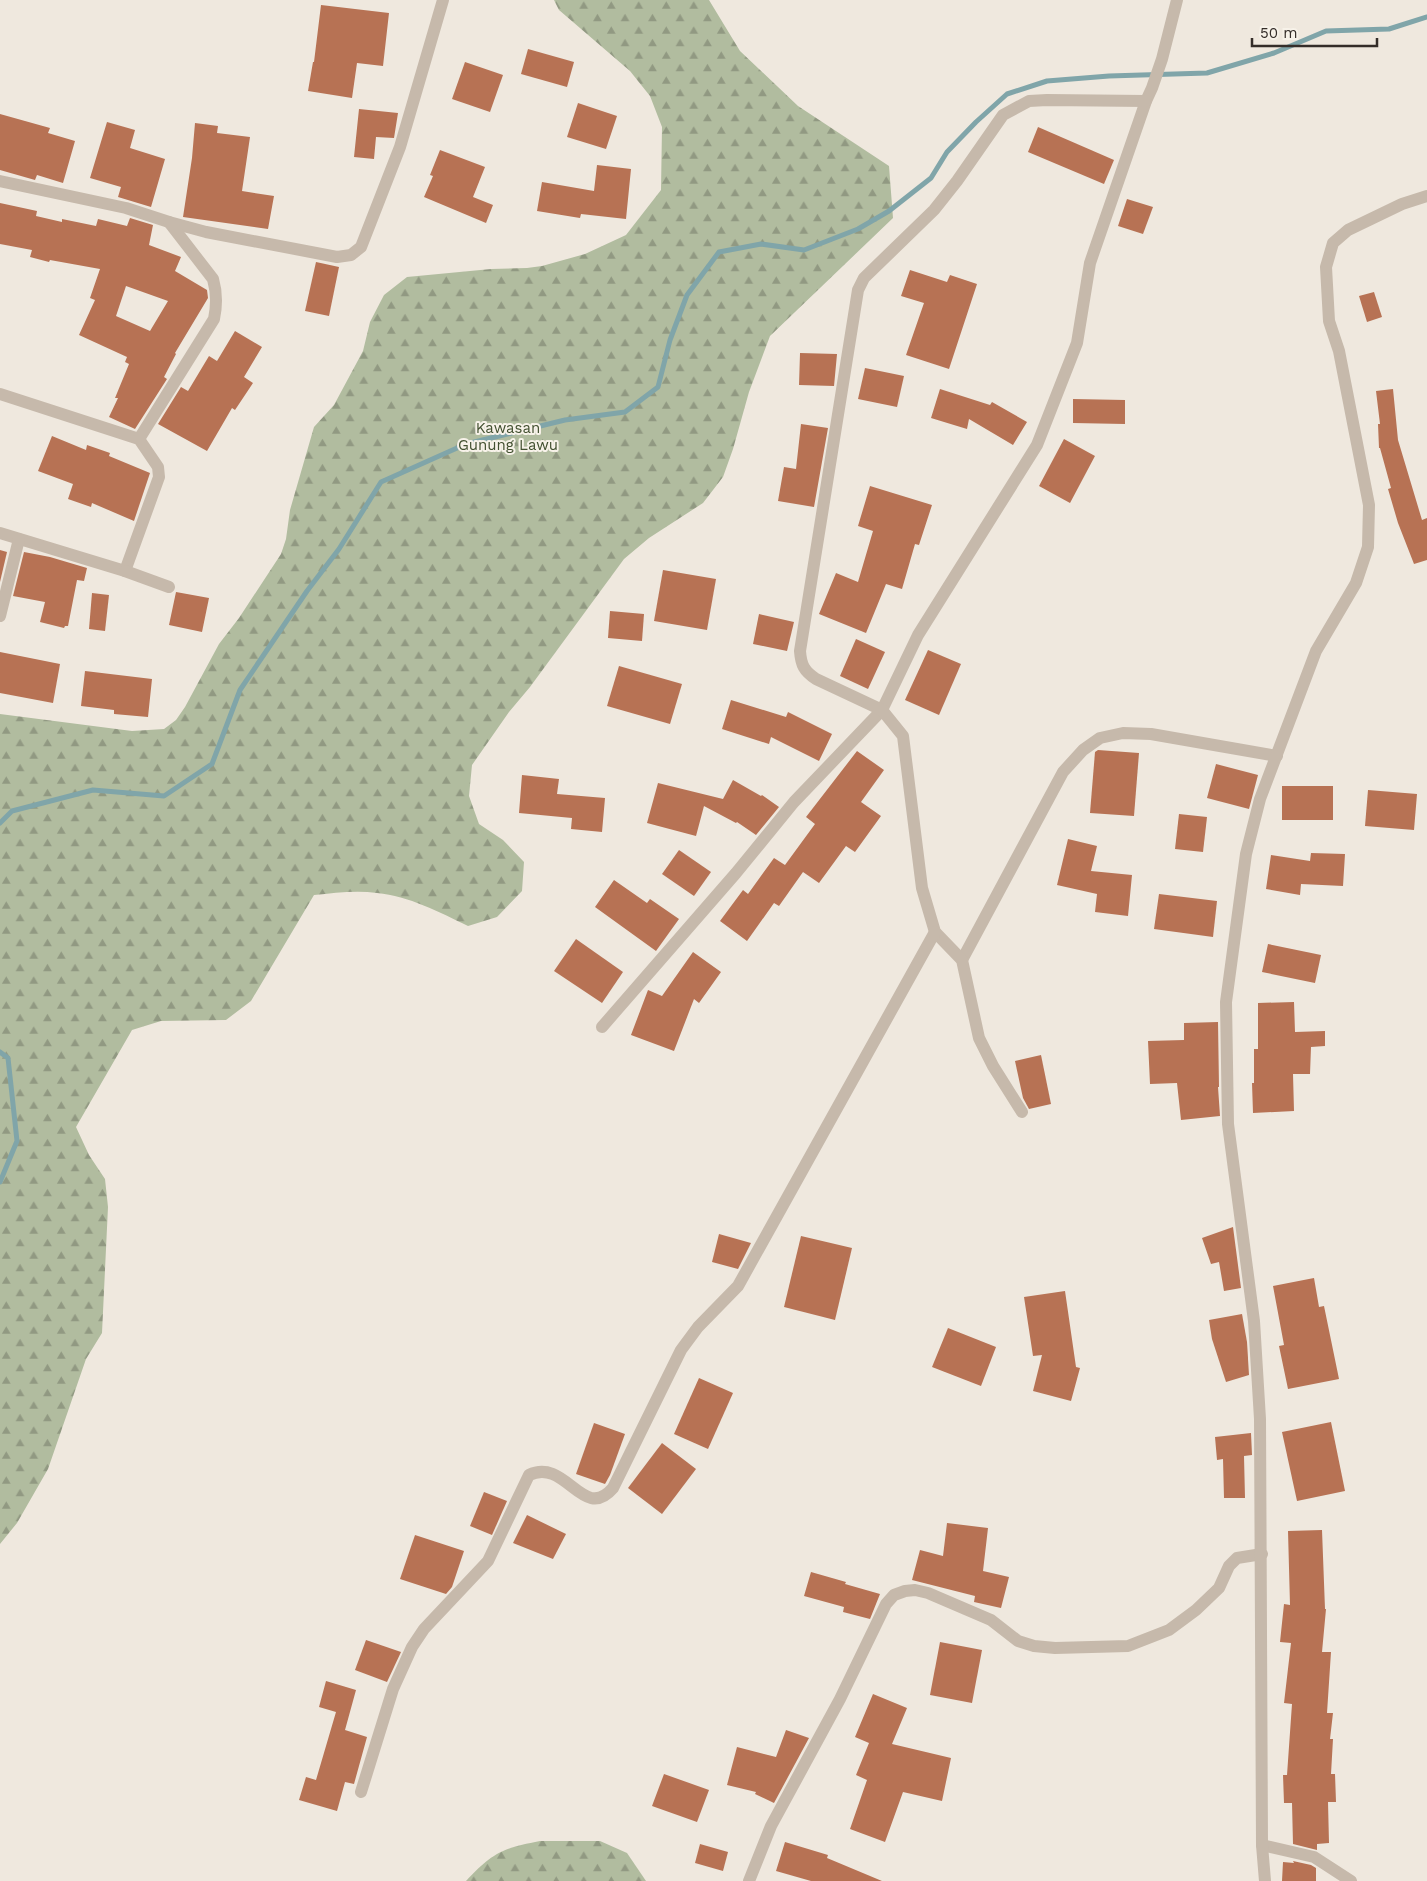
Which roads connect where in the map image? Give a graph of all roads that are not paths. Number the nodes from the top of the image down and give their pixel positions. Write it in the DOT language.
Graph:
graph roads {
  1 [pos="443,0"];
  2 [pos="1178,0"];
  3 [pos="1146,101"];
  4 [pos="0,181"];
  5 [pos="1427,196"];
  6 [pos="169,222"];
  7 [pos="0,394"];
  8 [pos="138,439"];
  9 [pos="0,533"];
  10 [pos="19,539"];
  11 [pos="125,571"];
  12 [pos="169,587"];
  13 [pos="0,616"];
  14 [pos="882,710"];
  15 [pos="1277,756"];
  16 [pos="935,932"];
  17 [pos="962,960"];
  18 [pos="602,1027"];
  19 [pos="1022,1112"];
  20 [pos="1262,1554"];
  21 [pos="361,1792"];
  22 [pos="1262,1845"];
  23 [pos="749,1881"];
  24 [pos="1264,1881"];
  25 [pos="1351,1881"];
  1 -- 6 [label="street"];
  2 -- 3 [label="street"];
  3 -- 14 [label="street"];
  3 -- 14 [label="street"];
  4 -- 6 [label="street"];
  5 -- 15 [label="street"];
  6 -- 8 [label="street"];
  7 -- 8 [label="street"];
  8 -- 11 [label="street"];
  9 -- 10 [label="street"];
  10 -- 11 [label="street"];
  10 -- 13 [label="street"];
  11 -- 12 [label="street"];
  14 -- 16 [label="street"];
  14 -- 18 [label="street"];
  15 -- 17 [label="street"];
  15 -- 20 [label="street"];
  16 -- 17 [label="street"];
  16 -- 21 [label="street"];
  17 -- 19 [label="street"];
  20 -- 22 [label="street"];
  20 -- 23 [label="street"];
  22 -- 24 [label="street"];
  22 -- 25 [label="street"];
}
